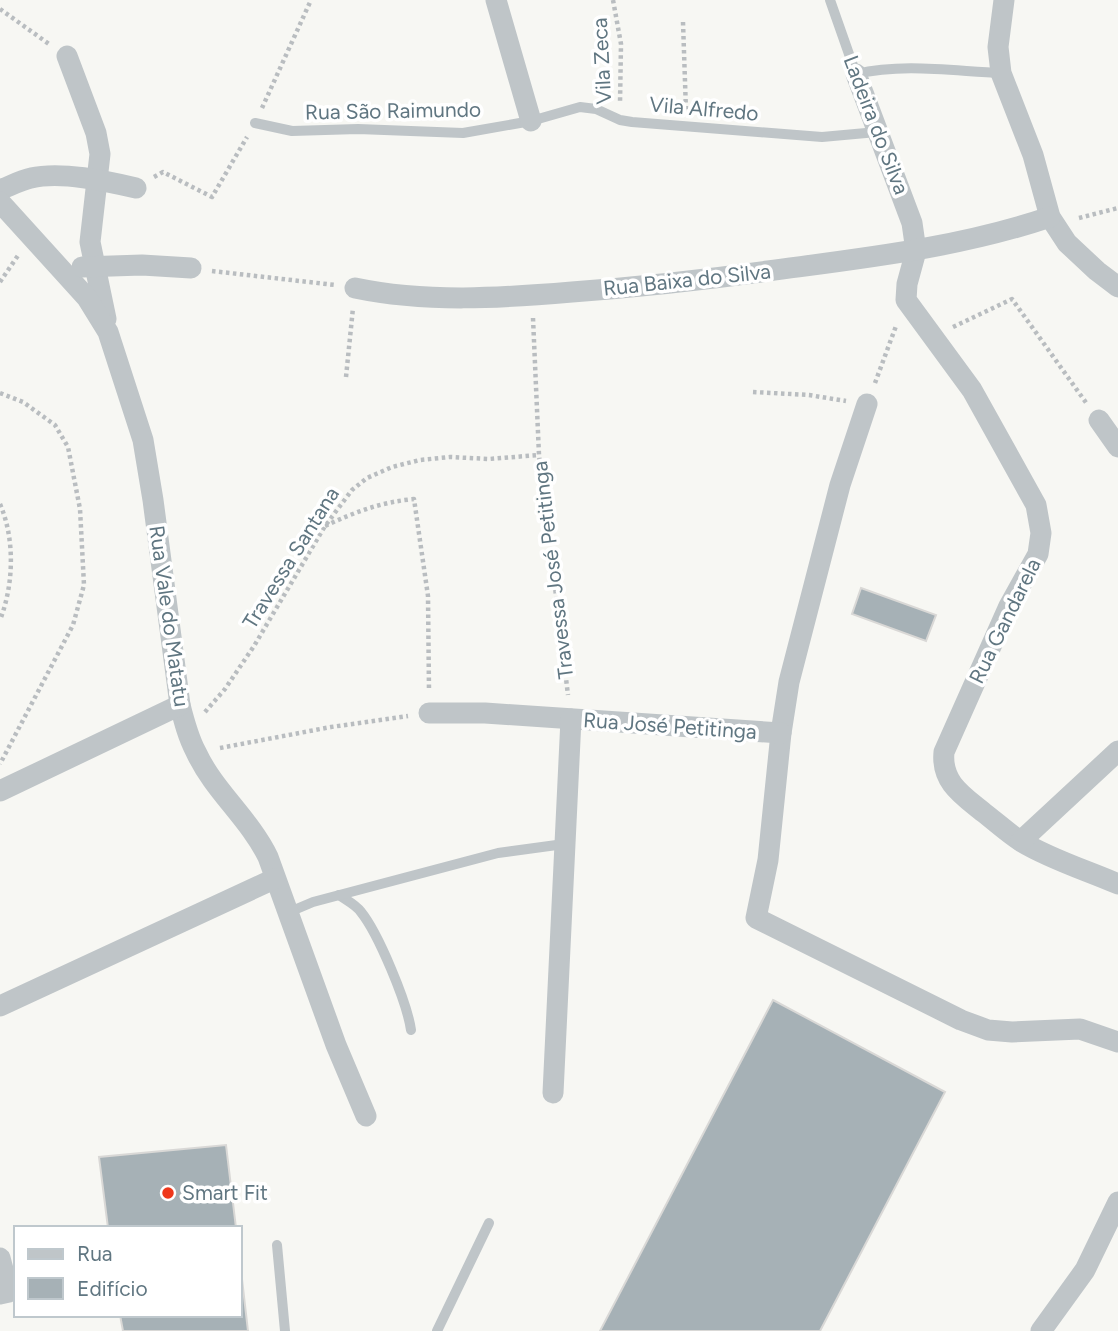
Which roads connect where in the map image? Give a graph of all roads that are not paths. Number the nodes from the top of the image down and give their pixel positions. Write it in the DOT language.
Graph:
graph roads {
  1 [pos="496,0"];
  2 [pos="830,0"];
  3 [pos="1004,0"];
  4 [pos="67,57"];
  5 [pos="1001,73"];
  6 [pos="856,74"];
  7 [pos="531,121"];
  8 [pos="255,123"];
  9 [pos="877,132"];
  10 [pos="98,180"];
  11 [pos="136,188"];
  12 [pos="0,190"];
  13 [pos="0,202"];
  14 [pos="1050,217"];
  15 [pos="916,251"];
  16 [pos="95,266"];
  17 [pos="191,268"];
  18 [pos="63,270"];
  19 [pos="1118,287"];
  20 [pos="355,288"];
  21 [pos="108,332"];
  22 [pos="867,404"];
  23 [pos="1099,420"];
  24 [pos="1118,447"];
  25 [pos="429,713"];
  26 [pos="183,715"];
  27 [pos="571,719"];
  28 [pos="780,733"];
  29 [pos="1118,751"];
  30 [pos="0,791"];
  31 [pos="1021,841"];
  32 [pos="564,844"];
  33 [pos="274,879"];
  34 [pos="1118,884"];
  35 [pos="339,895"];
  36 [pos="287,914"];
  37 [pos="0,1006"];
  38 [pos="411,1030"];
  39 [pos="1118,1042"];
  40 [pos="552,1093"];
  41 [pos="366,1116"];
  42 [pos="1118,1202"];
  43 [pos="489,1223"];
  44 [pos="276,1245"];
  45 [pos="0,1258"];
  46 [pos="0,1294"];
  47 [pos="285,1331"];
  48 [pos="437,1331"];
  49 [pos="1041,1331"];
  1 -- 7 [label="street"];
  2 -- 6 [label="lane, Ladeira do Silva"];
  3 -- 5 [label="street"];
  4 -- 10 [label="street"];
  5 -- 6 [label="lane"];
  5 -- 14 [label="street"];
  6 -- 9 [label="street, Ladeira do Silva"];
  7 -- 8 [label="lane, Rua São Raimundo"];
  7 -- 9 [label="lane, Vila Alfredo"];
  9 -- 15 [label="street, Ladeira do Silva"];
  10 -- 11 [label="street"];
  10 -- 12 [label="street"];
  10 -- 16 [label="street"];
  13 -- 18 [label="street, Rua Vale do Matatu"];
  14 -- 15 [label="street, Rua Baixa do Silva"];
  14 -- 19 [label="street"];
  15 -- 20 [label="street, Rua Baixa do Silva"];
  15 -- 31 [label="street, Rua Gandarela"];
  16 -- 17 [label="street"];
  16 -- 18 [label="street"];
  16 -- 21 [label="street"];
  18 -- 21 [label="street, Rua Vale do Matatu"];
  21 -- 26 [label="street, Rua Vale do Matatu"];
  22 -- 28 [label="street"];
  23 -- 24 [label="street"];
  25 -- 27 [label="street, Rua José Petitinga"];
  26 -- 30 [label="street"];
  26 -- 33 [label="street, Rua Vale do Matatu"];
  27 -- 28 [label="street, Rua José Petitinga"];
  27 -- 32 [label="street"];
  28 -- 39 [label="street, Rua José Petitinga"];
  29 -- 31 [label="street"];
  31 -- 34 [label="street, Rua Gandarela"];
  32 -- 35 [label="lane"];
  32 -- 40 [label="street"];
  33 -- 36 [label="street, Rua Vale do Matatu"];
  33 -- 37 [label="street"];
  35 -- 36 [label="lane"];
  35 -- 38 [label="lane"];
  36 -- 41 [label="street, Rua Vale do Matatu"];
  42 -- 49 [label="street"];
  43 -- 48 [label="lane"];
  44 -- 47 [label="lane"];
  45 -- 46 [label="street"];
}
